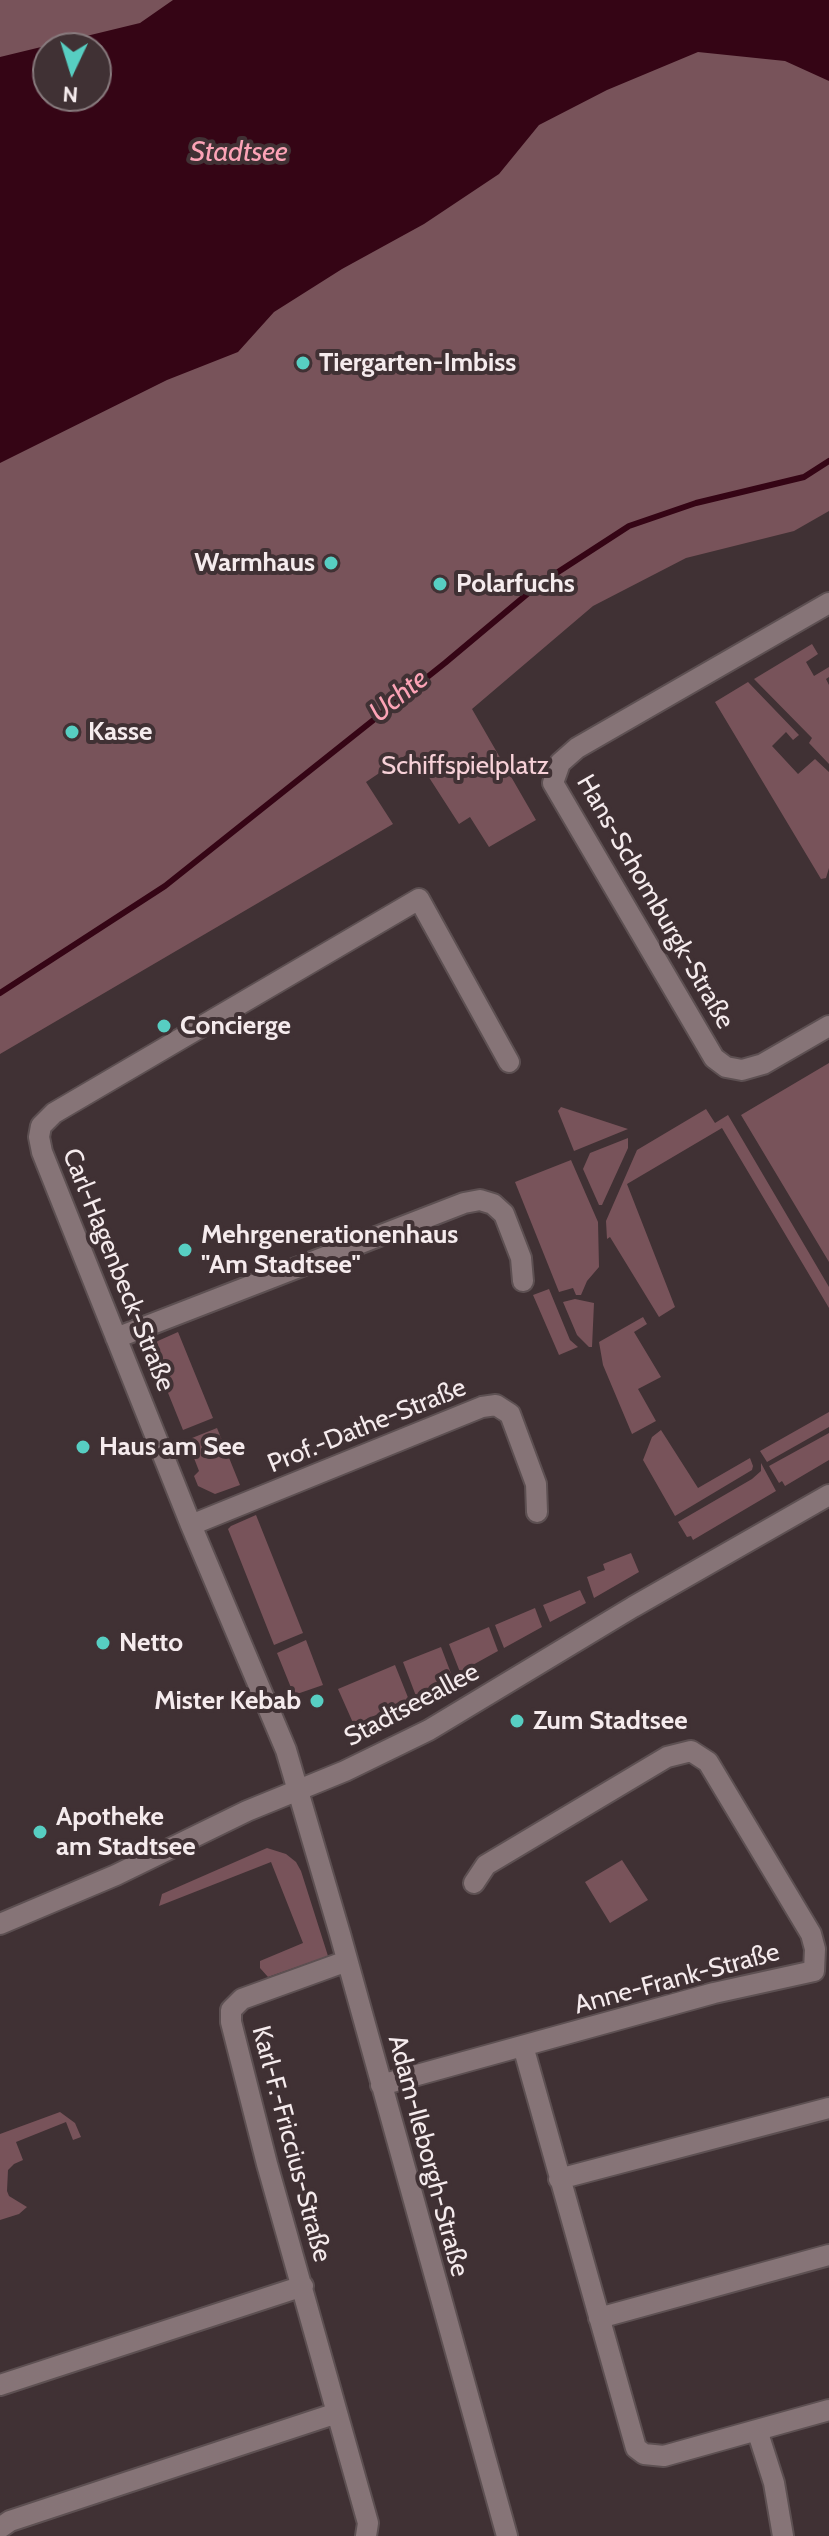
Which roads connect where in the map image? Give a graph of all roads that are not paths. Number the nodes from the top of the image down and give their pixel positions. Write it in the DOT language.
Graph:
graph roads {
  1 [pos="829,603"];
  2 [pos="829,1026"];
  3 [pos="509,1062"];
  4 [pos="523,1281"];
  5 [pos="116,1338"];
  6 [pos="829,1495"];
  7 [pos="537,1512"];
  8 [pos="191,1525"];
  9 [pos="297,1790"];
  10 [pos="474,1883"];
  11 [pos="0,1924"];
  12 [pos="347,1961"];
  13 [pos="523,2046"];
  14 [pos="381,2085"];
  15 [pos="829,2108"];
  16 [pos="559,2179"];
  17 [pos="829,2255"];
  18 [pos="303,2286"];
  19 [pos="599,2318"];
  20 [pos="0,2385"];
  21 [pos="829,2410"];
  22 [pos="337,2413"];
  23 [pos="757,2430"];
  24 [pos="0,2528"];
  25 [pos="366,2536"];
  26 [pos="507,2536"];
  27 [pos="783,2536"];
  1 -- 2 [label="street, Hans-Schomburgk-Straße"];
  3 -- 5 [label="street, Carl-Hagenbeck-Straße"];
  4 -- 5 [label="street"];
  5 -- 8 [label="street, Carl-Hagenbeck-Straße"];
  6 -- 9 [label="street, Stadtseeallee"];
  7 -- 8 [label="street, Prof.-Dathe-Straße"];
  8 -- 9 [label="street, Carl-Hagenbeck-Straße"];
  9 -- 11 [label="street, Stadtseeallee"];
  9 -- 12 [label="street, Adam-Ileborgh-Straße"];
  10 -- 13 [label="street, Anne-Frank-Straße"];
  12 -- 14 [label="street, Adam-Ileborgh-Straße"];
  12 -- 18 [label="street, Karl-F.-Friccius-Straße"];
  13 -- 14 [label="street, Anne-Frank-Straße"];
  13 -- 16 [label="street"];
  14 -- 26 [label="street, Adam-Ileborgh-Straße"];
  15 -- 16 [label="street"];
  16 -- 19 [label="street"];
  17 -- 19 [label="street"];
  18 -- 20 [label="street"];
  18 -- 22 [label="street, Karl-F.-Friccius-Straße"];
  19 -- 23 [label="street"];
  21 -- 23 [label="street"];
  22 -- 24 [label="street"];
  22 -- 25 [label="street, Karl-F.-Friccius-Straße"];
  23 -- 27 [label="street"];
}
